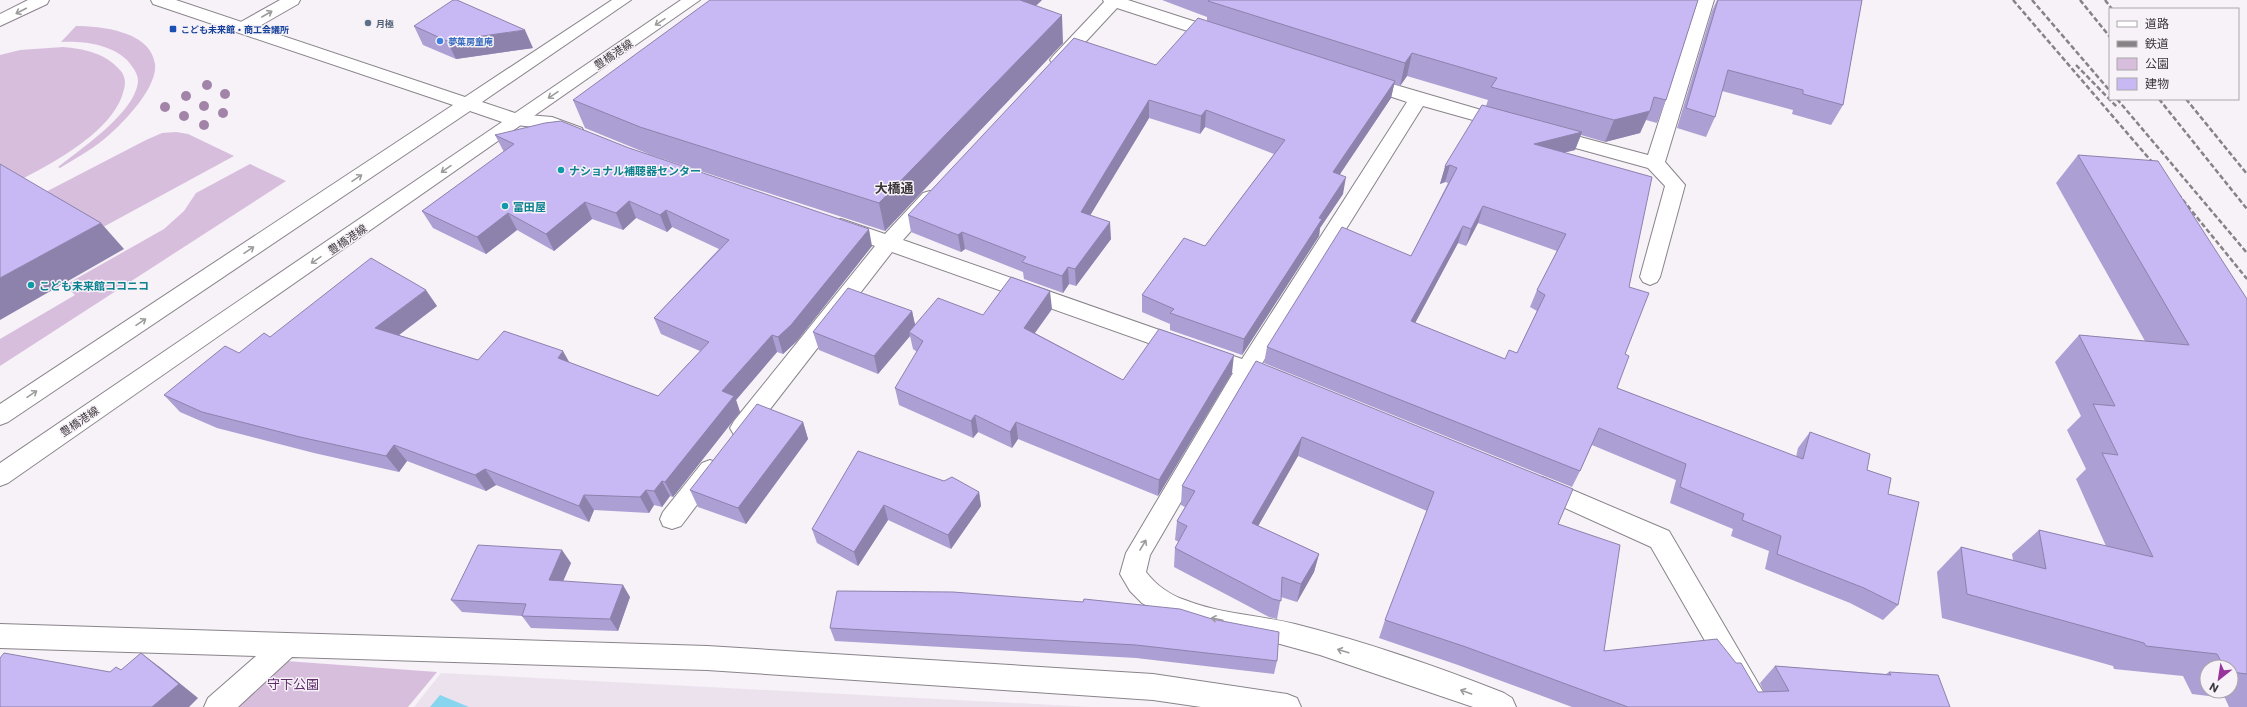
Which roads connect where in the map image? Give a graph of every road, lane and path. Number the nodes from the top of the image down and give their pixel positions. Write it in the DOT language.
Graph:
graph roads {
  1 [pos="41,0"];
  2 [pos="159,0"];
  3 [pos="292,0"];
  4 [pos="623,0"];
  5 [pos="692,0"];
  6 [pos="1114,0"];
  7 [pos="1706,0"];
  8 [pos="0,21"];
  9 [pos="242,28"];
  10 [pos="1236,40"];
  11 [pos="1044,76"];
  12 [pos="1349,77"];
  13 [pos="1418,99"];
  14 [pos="468,105"];
  15 [pos="516,120"];
  16 [pos="594,140"];
  17 [pos="1655,163"];
  18 [pos="943,184"];
  19 [pos="822,219"];
  20 [pos="889,242"];
  21 [pos="1650,277"];
  22 [pos="1248,368"];
  23 [pos="1299,389"];
  24 [pos="0,416"];
  25 [pos="0,476"];
  26 [pos="1520,478"];
  27 [pos="672,518"];
  28 [pos="0,636"];
  29 [pos="288,645"];
  30 [pos="218,707"];
  31 [pos="1287,707"];
  32 [pos="1502,707"];
  33 [pos="1758,707"];
  1 -- 8 [label="street, one-way"];
  2 -- 9 [label="street"];
  9 -- 3 [label="street, one-way"];
  4 -- 14 [label="street"];
  5 -- 15 [label="street, 豊橋港線, one-way"];
  6 -- 10 [label="street"];
  6 -- 11 [label="street"];
  7 -- 17 [label="street"];
  9 -- 14 [label="street"];
  12 -- 13 [label="street"];
  13 -- 17 [label="street"];
  13 -- 22 [label="street"];
  14 -- 15 [label="street"];
  24 -- 14 [label="street, one-way"];
  15 -- 16 [label="street"];
  15 -- 25 [label="street, 豊橋港線, one-way"];
  17 -- 21 [label="street"];
  18 -- 20 [label="street"];
  19 -- 20 [label="street"];
  20 -- 22 [label="street"];
  20 -- 27 [label="street"];
  22 -- 23 [label="street"];
  32 -- 22 [label="street, one-way"];
  26 -- 33 [label="street"];
  28 -- 29 [label="street"];
  29 -- 30 [label="street"];
  29 -- 31 [label="street"];
}
